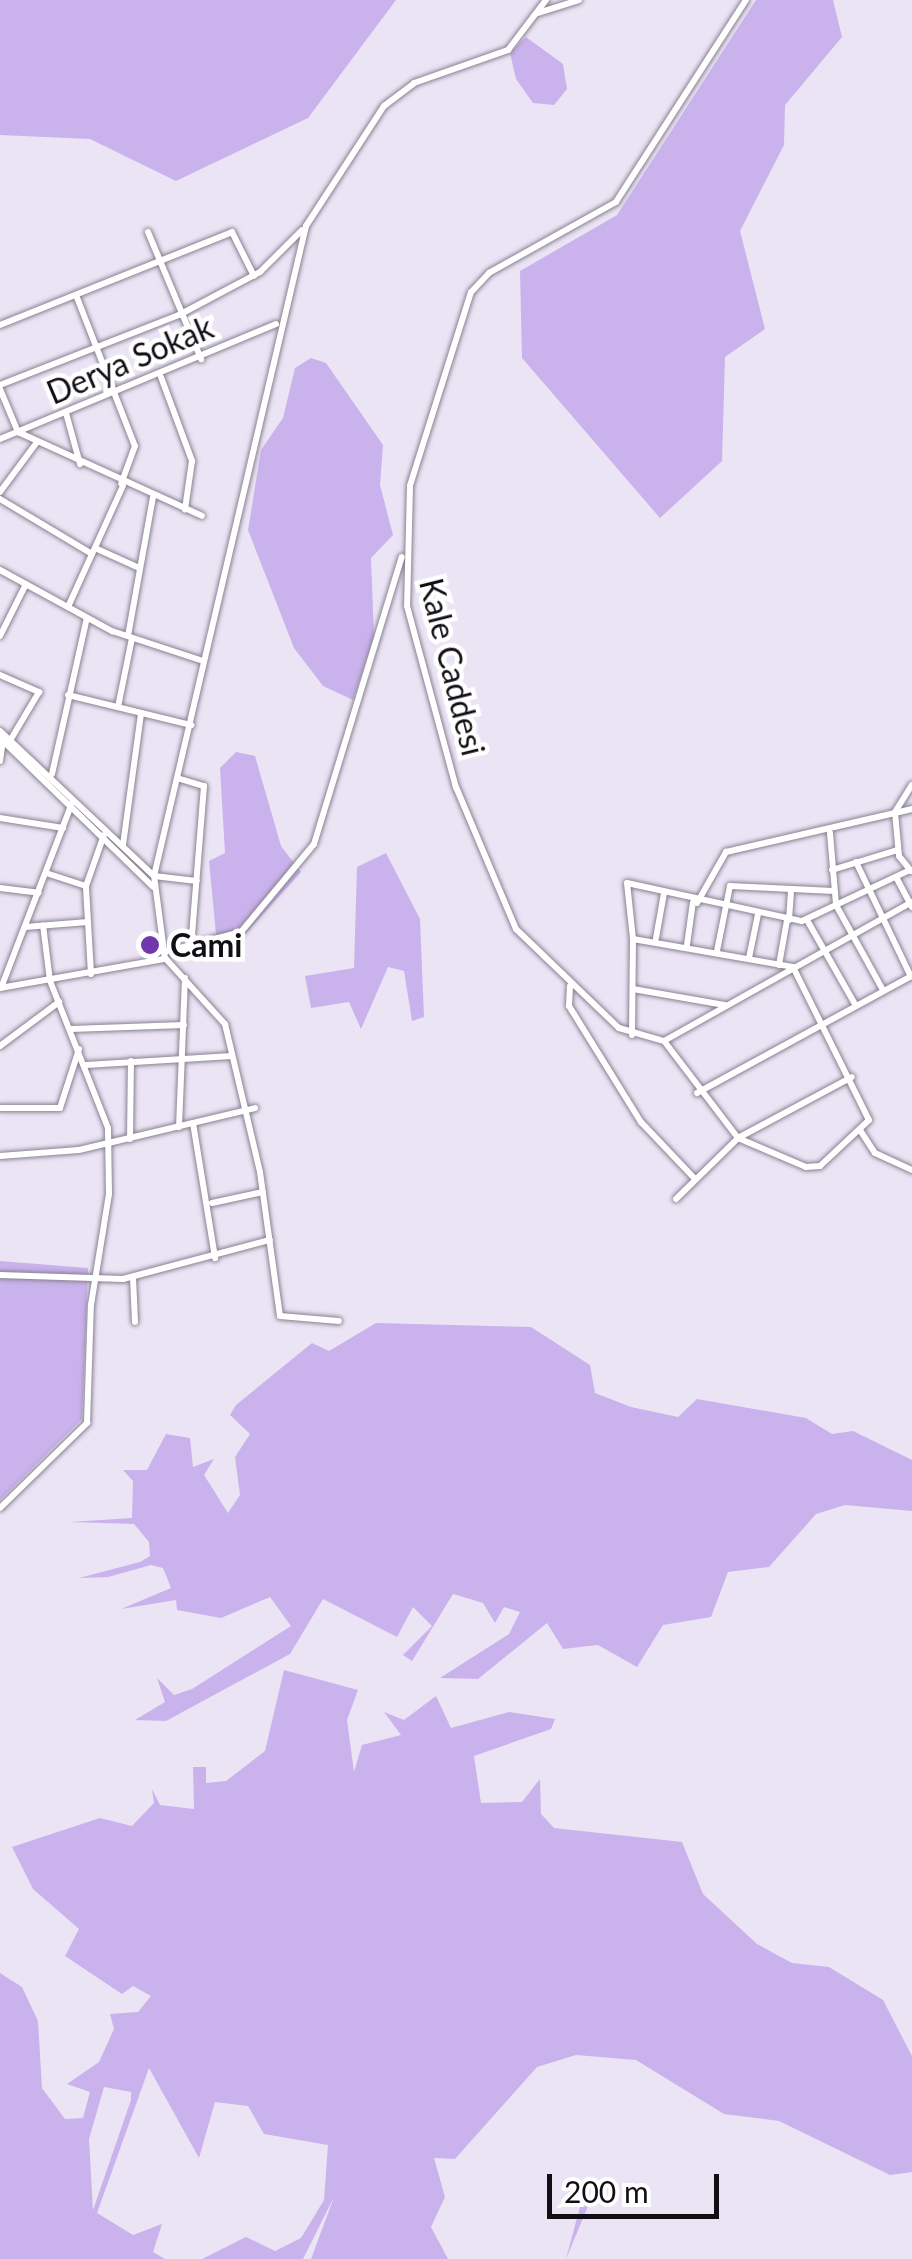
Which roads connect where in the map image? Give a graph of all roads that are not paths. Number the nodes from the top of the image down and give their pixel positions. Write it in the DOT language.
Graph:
graph roads {
  1 [pos="546,0"];
  2 [pos="579,0"];
  3 [pos="746,0"];
  4 [pos="537,14"];
  5 [pos="306,226"];
  6 [pos="148,232"];
  7 [pos="160,263"];
  8 [pos="254,276"];
  9 [pos="76,295"];
  10 [pos="178,315"];
  11 [pos="277,324"];
  12 [pos="0,325"];
  13 [pos="92,348"];
  14 [pos="201,358"];
  15 [pos="161,376"];
  16 [pos="0,387"];
  17 [pos="115,394"];
  18 [pos="66,414"];
  19 [pos="18,432"];
  20 [pos="0,439"];
  21 [pos="37,442"];
  22 [pos="80,464"];
  23 [pos="122,485"];
  24 [pos="0,496"];
  25 [pos="152,497"];
  26 [pos="185,510"];
  27 [pos="202,516"];
  28 [pos="94,551"];
  29 [pos="403,556"];
  30 [pos="139,568"];
  31 [pos="0,570"];
  32 [pos="26,584"];
  33 [pos="68,607"];
  34 [pos="87,618"];
  35 [pos="0,636"];
  36 [pos="130,637"];
  37 [pos="203,660"];
  38 [pos="0,676"];
  39 [pos="68,694"];
  40 [pos="118,707"];
  41 [pos="141,713"];
  42 [pos="191,726"];
  43 [pos="3,737"];
  44 [pos="0,761"];
  45 [pos="52,774"];
  46 [pos="177,778"];
  47 [pos="912,786"];
  48 [pos="72,802"];
  49 [pos="912,809"];
  50 [pos="896,812"];
  51 [pos="0,818"];
  52 [pos="63,828"];
  53 [pos="830,833"];
  54 [pos="104,835"];
  55 [pos="123,845"];
  56 [pos="898,850"];
  57 [pos="856,862"];
  58 [pos="832,870"];
  59 [pos="911,871"];
  60 [pos="46,873"];
  61 [pos="154,876"];
  62 [pos="896,877"];
  63 [pos="196,881"];
  64 [pos="86,886"];
  65 [pos="0,888"];
  66 [pos="154,888"];
  67 [pos="791,891"];
  68 [pos="834,891"];
  69 [pos="866,891"];
  70 [pos="38,893"];
  71 [pos="664,893"];
  72 [pos="695,902"];
  73 [pos="911,904"];
  74 [pos="836,905"];
  75 [pos="724,908"];
  76 [pos="758,914"];
  77 [pos="788,920"];
  78 [pos="807,920"];
  79 [pos="881,920"];
  80 [pos="88,922"];
  81 [pos="44,926"];
  82 [pos="25,927"];
  83 [pos="853,936"];
  84 [pos="656,938"];
  85 [pos="633,939"];
  86 [pos="686,944"];
  87 [pos="191,947"];
  88 [pos="717,951"];
  89 [pos="824,952"];
  90 [pos="165,955"];
  91 [pos="749,958"];
  92 [pos="779,964"];
  93 [pos="793,968"];
  94 [pos="90,974"];
  95 [pos="185,976"];
  96 [pos="912,976"];
  97 [pos="50,981"];
  98 [pos="570,986"];
  99 [pos="0,988"];
  100 [pos="633,990"];
  101 [pos="883,990"];
  102 [pos="58,1002"];
  103 [pos="854,1004"];
  104 [pos="726,1006"];
  105 [pos="822,1020"];
  106 [pos="184,1025"];
  107 [pos="71,1030"];
  108 [pos="632,1034"];
  109 [pos="664,1042"];
  110 [pos="0,1046"];
  111 [pos="80,1050"];
  112 [pos="232,1056"];
  113 [pos="180,1058"];
  114 [pos="132,1061"];
  115 [pos="86,1064"];
  116 [pos="852,1078"];
  117 [pos="697,1093"];
  118 [pos="0,1108"];
  119 [pos="254,1108"];
  120 [pos="243,1111"];
  121 [pos="193,1123"];
  122 [pos="179,1127"];
  123 [pos="860,1130"];
  124 [pos="738,1138"];
  125 [pos="130,1139"];
  126 [pos="111,1144"];
  127 [pos="0,1156"];
  128 [pos="912,1170"];
  129 [pos="695,1179"];
  130 [pos="263,1192"];
  131 [pos="676,1199"];
  132 [pos="212,1203"];
  133 [pos="270,1240"];
  134 [pos="215,1258"];
  135 [pos="0,1275"];
  136 [pos="133,1278"];
  137 [pos="94,1282"];
  138 [pos="338,1321"];
  139 [pos="135,1322"];
  140 [pos="0,1508"];
  1 -- 4 [label="street"];
  2 -- 4 [label="street"];
  3 -- 29 [label="street, Kale Caddesi"];
  4 -- 5 [label="street"];
  5 -- 8 [label="street"];
  5 -- 11 [label="street"];
  6 -- 7 [label="street"];
  7 -- 8 [label="street"];
  7 -- 9 [label="street"];
  7 -- 10 [label="street"];
  8 -- 10 [label="street"];
  9 -- 12 [label="street"];
  9 -- 13 [label="street"];
  10 -- 13 [label="street"];
  10 -- 14 [label="street"];
  11 -- 14 [label="street, Derya Sokak"];
  11 -- 37 [label="street"];
  13 -- 16 [label="street"];
  13 -- 17 [label="street"];
  14 -- 15 [label="street, Derya Sokak"];
  15 -- 17 [label="street, Derya Sokak"];
  15 -- 26 [label="street"];
  16 -- 19 [label="street"];
  17 -- 18 [label="street, Derya Sokak"];
  17 -- 23 [label="street"];
  18 -- 19 [label="street, Derya Sokak"];
  18 -- 22 [label="street"];
  19 -- 20 [label="street, Derya Sokak"];
  19 -- 21 [label="street"];
  21 -- 22 [label="street"];
  21 -- 24 [label="street"];
  22 -- 23 [label="street"];
  23 -- 25 [label="street"];
  23 -- 28 [label="street"];
  24 -- 28 [label="street"];
  25 -- 26 [label="street"];
  25 -- 30 [label="street"];
  26 -- 27 [label="street"];
  28 -- 30 [label="street"];
  28 -- 33 [label="street"];
  29 -- 87 [label="street"];
  29 -- 98 [label="street, Kale Caddesi"];
  30 -- 36 [label="street"];
  31 -- 32 [label="street"];
  32 -- 33 [label="street"];
  32 -- 35 [label="street"];
  33 -- 34 [label="street"];
  34 -- 36 [label="street"];
  34 -- 39 [label="street"];
  36 -- 37 [label="street"];
  36 -- 40 [label="street"];
  37 -- 42 [label="street"];
  38 -- 43 [label="street"];
  39 -- 40 [label="street"];
  39 -- 45 [label="street"];
  40 -- 41 [label="street"];
  41 -- 42 [label="street"];
  41 -- 55 [label="street"];
  42 -- 46 [label="street"];
  43 -- 44 [label="street"];
  43 -- 45 [label="street"];
  43 -- 48 [label="street"];
  45 -- 55 [label="street"];
  46 -- 61 [label="street"];
  46 -- 63 [label="street"];
  47 -- 50 [label="street"];
  48 -- 52 [label="street"];
  48 -- 54 [label="street"];
  49 -- 50 [label="street"];
  50 -- 53 [label="street"];
  50 -- 56 [label="street"];
  51 -- 52 [label="street"];
  52 -- 60 [label="street"];
  53 -- 58 [label="street"];
  53 -- 72 [label="street"];
  54 -- 64 [label="street"];
  54 -- 66 [label="street"];
  55 -- 61 [label="street"];
  56 -- 57 [label="street"];
  56 -- 59 [label="street"];
  57 -- 58 [label="street"];
  57 -- 69 [label="street"];
  58 -- 68 [label="street"];
  59 -- 62 [label="street"];
  60 -- 64 [label="street"];
  60 -- 70 [label="street"];
  61 -- 63 [label="street"];
  61 -- 66 [label="street"];
  62 -- 69 [label="street"];
  62 -- 73 [label="street"];
  63 -- 87 [label="street"];
  64 -- 80 [label="street"];
  65 -- 70 [label="street"];
  66 -- 90 [label="street"];
  67 -- 68 [label="street"];
  67 -- 75 [label="street"];
  67 -- 77 [label="street"];
  68 -- 74 [label="street"];
  69 -- 74 [label="street"];
  69 -- 79 [label="street"];
  70 -- 82 [label="street"];
  71 -- 72 [label="street"];
  71 -- 84 [label="street"];
  71 -- 85 [label="street"];
  72 -- 75 [label="street"];
  72 -- 86 [label="street"];
  73 -- 79 [label="street"];
  74 -- 78 [label="street"];
  74 -- 83 [label="street"];
  75 -- 76 [label="street"];
  75 -- 88 [label="street"];
  76 -- 77 [label="street"];
  76 -- 91 [label="street"];
  77 -- 78 [label="street"];
  77 -- 92 [label="street"];
  78 -- 89 [label="street"];
  79 -- 83 [label="street"];
  79 -- 96 [label="street"];
  80 -- 81 [label="street"];
  80 -- 94 [label="street"];
  81 -- 82 [label="street"];
  81 -- 97 [label="street"];
  82 -- 99 [label="street"];
  83 -- 89 [label="street"];
  83 -- 101 [label="street"];
  84 -- 85 [label="street"];
  84 -- 86 [label="street"];
  85 -- 100 [label="street"];
  86 -- 88 [label="street"];
  87 -- 90 [label="street"];
  88 -- 91 [label="street"];
  89 -- 93 [label="street"];
  89 -- 103 [label="street"];
  90 -- 94 [label="street"];
  90 -- 95 [label="street"];
  91 -- 92 [label="street"];
  92 -- 93 [label="street"];
  93 -- 104 [label="street"];
  93 -- 105 [label="street"];
  94 -- 97 [label="street"];
  95 -- 106 [label="street"];
  95 -- 112 [label="street"];
  96 -- 101 [label="street"];
  97 -- 99 [label="street"];
  97 -- 102 [label="street"];
  98 -- 108 [label="street, Kale Caddesi"];
  98 -- 129 [label="street"];
  100 -- 104 [label="street"];
  100 -- 108 [label="street"];
  101 -- 103 [label="street"];
  102 -- 107 [label="street"];
  102 -- 110 [label="street"];
  103 -- 105 [label="street"];
  104 -- 109 [label="street"];
  105 -- 116 [label="street"];
  105 -- 117 [label="street"];
  106 -- 107 [label="street"];
  106 -- 113 [label="street"];
  107 -- 111 [label="street"];
  108 -- 109 [label="street, Kale Caddesi"];
  109 -- 117 [label="street"];
  111 -- 115 [label="street"];
  111 -- 118 [label="street"];
  112 -- 113 [label="street"];
  112 -- 120 [label="street"];
  113 -- 114 [label="street"];
  113 -- 122 [label="street"];
  114 -- 115 [label="street"];
  114 -- 125 [label="street"];
  115 -- 126 [label="street"];
  116 -- 123 [label="street"];
  116 -- 124 [label="street"];
  117 -- 124 [label="street"];
  119 -- 120 [label="street"];
  120 -- 121 [label="street"];
  120 -- 130 [label="street"];
  121 -- 122 [label="street"];
  121 -- 132 [label="street"];
  122 -- 125 [label="street"];
  123 -- 124 [label="street"];
  123 -- 128 [label="street"];
  124 -- 129 [label="street"];
  125 -- 126 [label="street"];
  126 -- 127 [label="street"];
  126 -- 137 [label="street"];
  129 -- 131 [label="street"];
  130 -- 132 [label="street"];
  130 -- 133 [label="street"];
  132 -- 134 [label="street"];
  133 -- 134 [label="street"];
  133 -- 138 [label="street"];
  134 -- 136 [label="street"];
  135 -- 137 [label="street"];
  136 -- 137 [label="street"];
  136 -- 139 [label="street"];
  137 -- 140 [label="street"];
}
